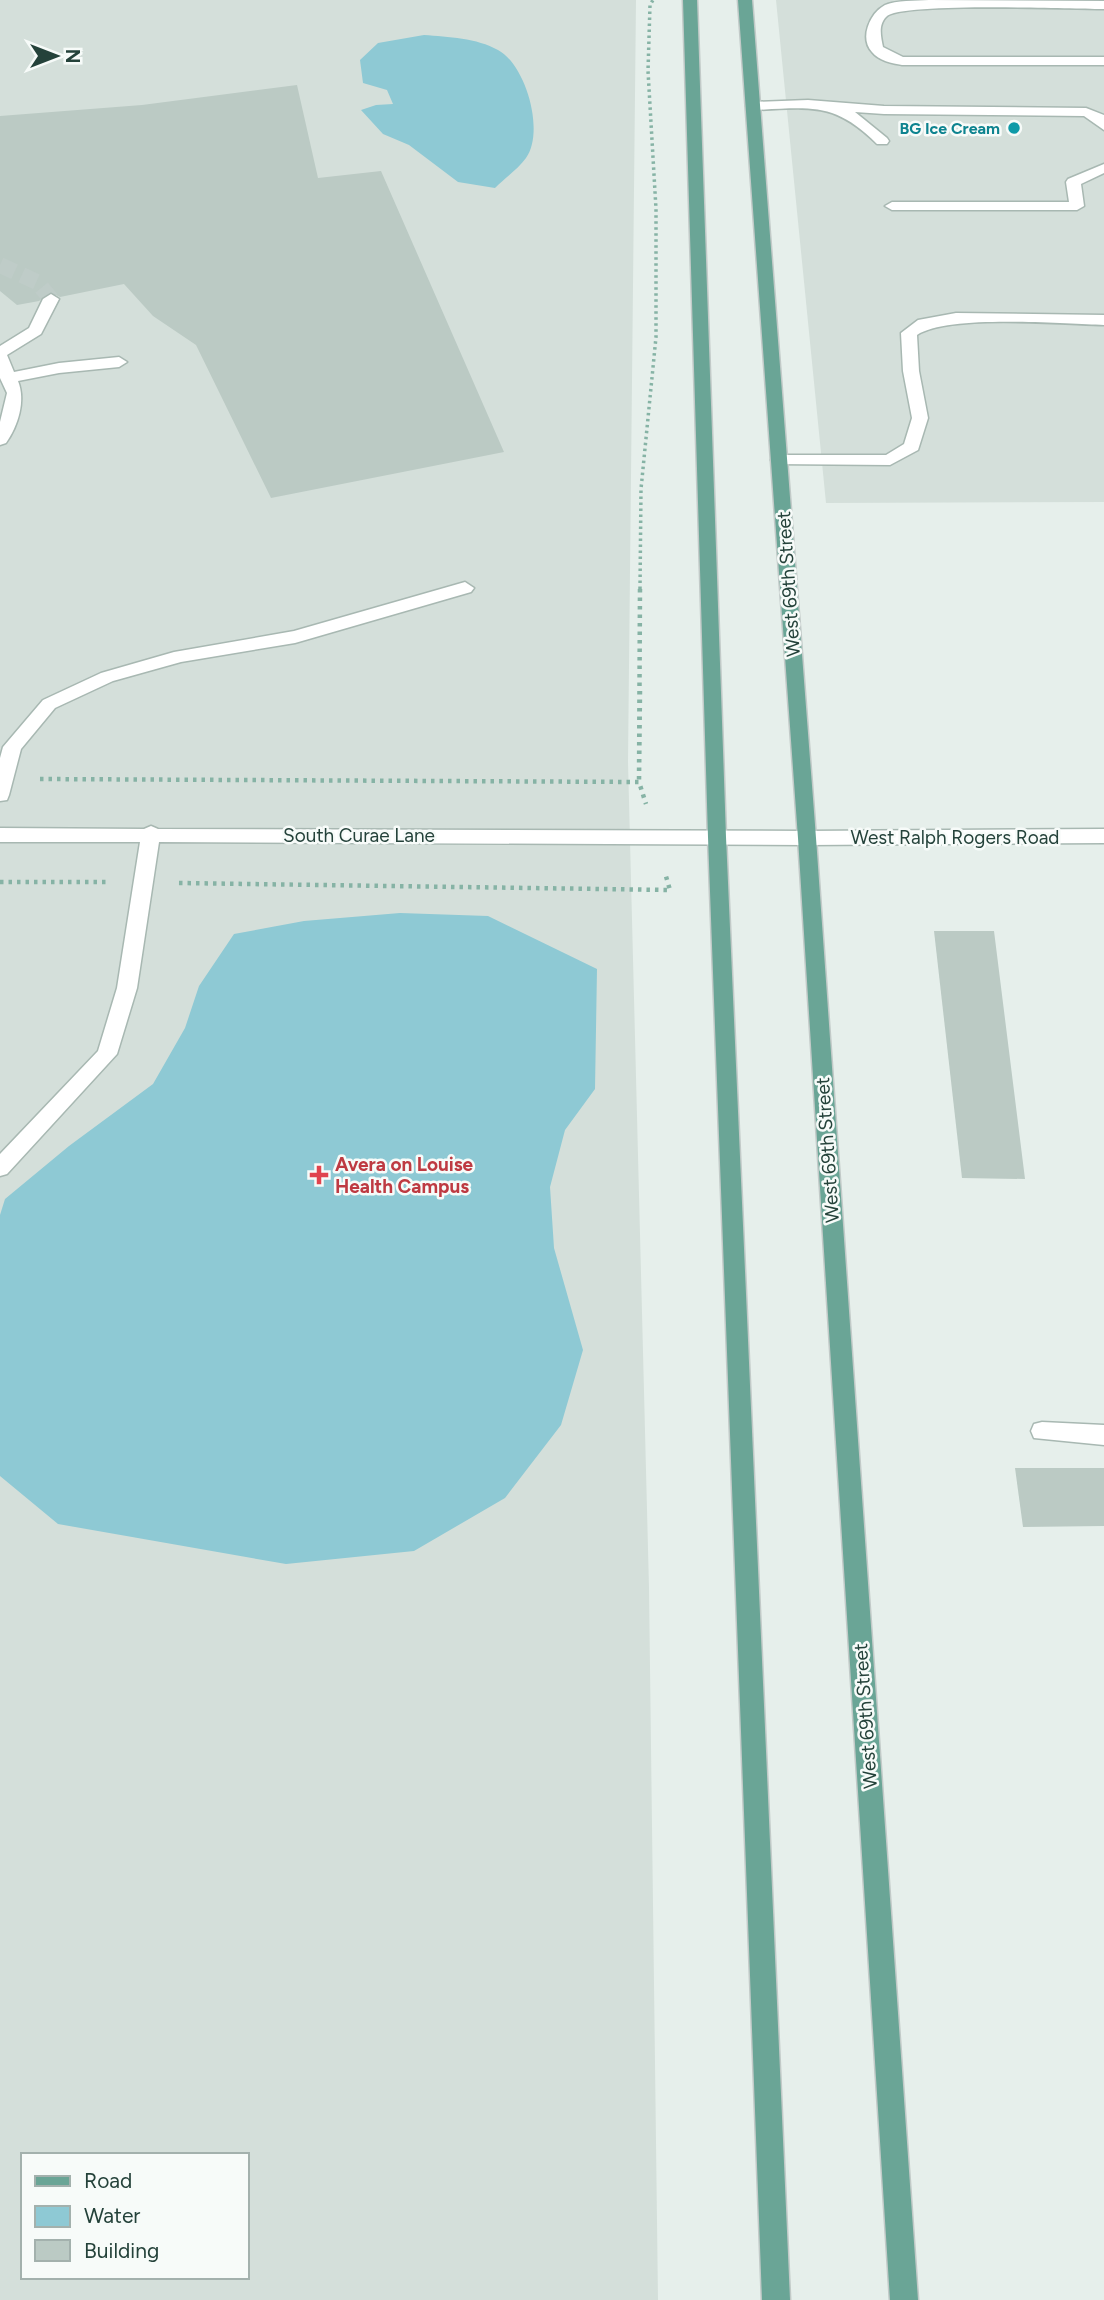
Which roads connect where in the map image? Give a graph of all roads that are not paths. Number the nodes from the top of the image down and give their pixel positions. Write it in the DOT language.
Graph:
graph roads {
  1 [pos="690,0"];
  2 [pos="745,0"];
  3 [pos="1104,5"];
  4 [pos="1104,61"];
  5 [pos="832,105"];
  6 [pos="753,106"];
  7 [pos="1104,126"];
  8 [pos="882,141"];
  9 [pos="1104,168"];
  10 [pos="892,206"];
  11 [pos="51,299"];
  12 [pos="1104,320"];
  13 [pos="0,354"];
  14 [pos="119,362"];
  15 [pos="8,378"];
  16 [pos="0,440"];
  17 [pos="779,460"];
  18 [pos="465,588"];
  19 [pos="2,787"];
  20 [pos="151,833"];
  21 [pos="0,835"];
  22 [pos="1104,836"];
  23 [pos="717,837"];
  24 [pos="807,838"];
  25 [pos="0,1168"];
  26 [pos="1042,1432"];
  27 [pos="1104,1435"];
  28 [pos="776,2300"];
  29 [pos="904,2300"];
  1 -- 23 [label="main road"];
  2 -- 6 [label="main road, West 69th Street"];
  3 -- 4 [label="street"];
  5 -- 6 [label="street"];
  5 -- 7 [label="street"];
  5 -- 8 [label="street"];
  6 -- 17 [label="main road, West 69th Street"];
  9 -- 10 [label="street"];
  11 -- 13 [label="street"];
  12 -- 17 [label="street"];
  13 -- 15 [label="street"];
  14 -- 15 [label="street"];
  15 -- 16 [label="street"];
  17 -- 24 [label="main road, West 69th Street"];
  18 -- 19 [label="street"];
  20 -- 21 [label="street, South Curae Lane"];
  20 -- 23 [label="street, South Curae Lane"];
  20 -- 25 [label="street"];
  22 -- 24 [label="street, West Ralph Rogers Road"];
  23 -- 24 [label="street, West Ralph Rogers Road"];
  23 -- 28 [label="main road"];
  24 -- 29 [label="main road, West 69th Street"];
  26 -- 27 [label="street"];
}
